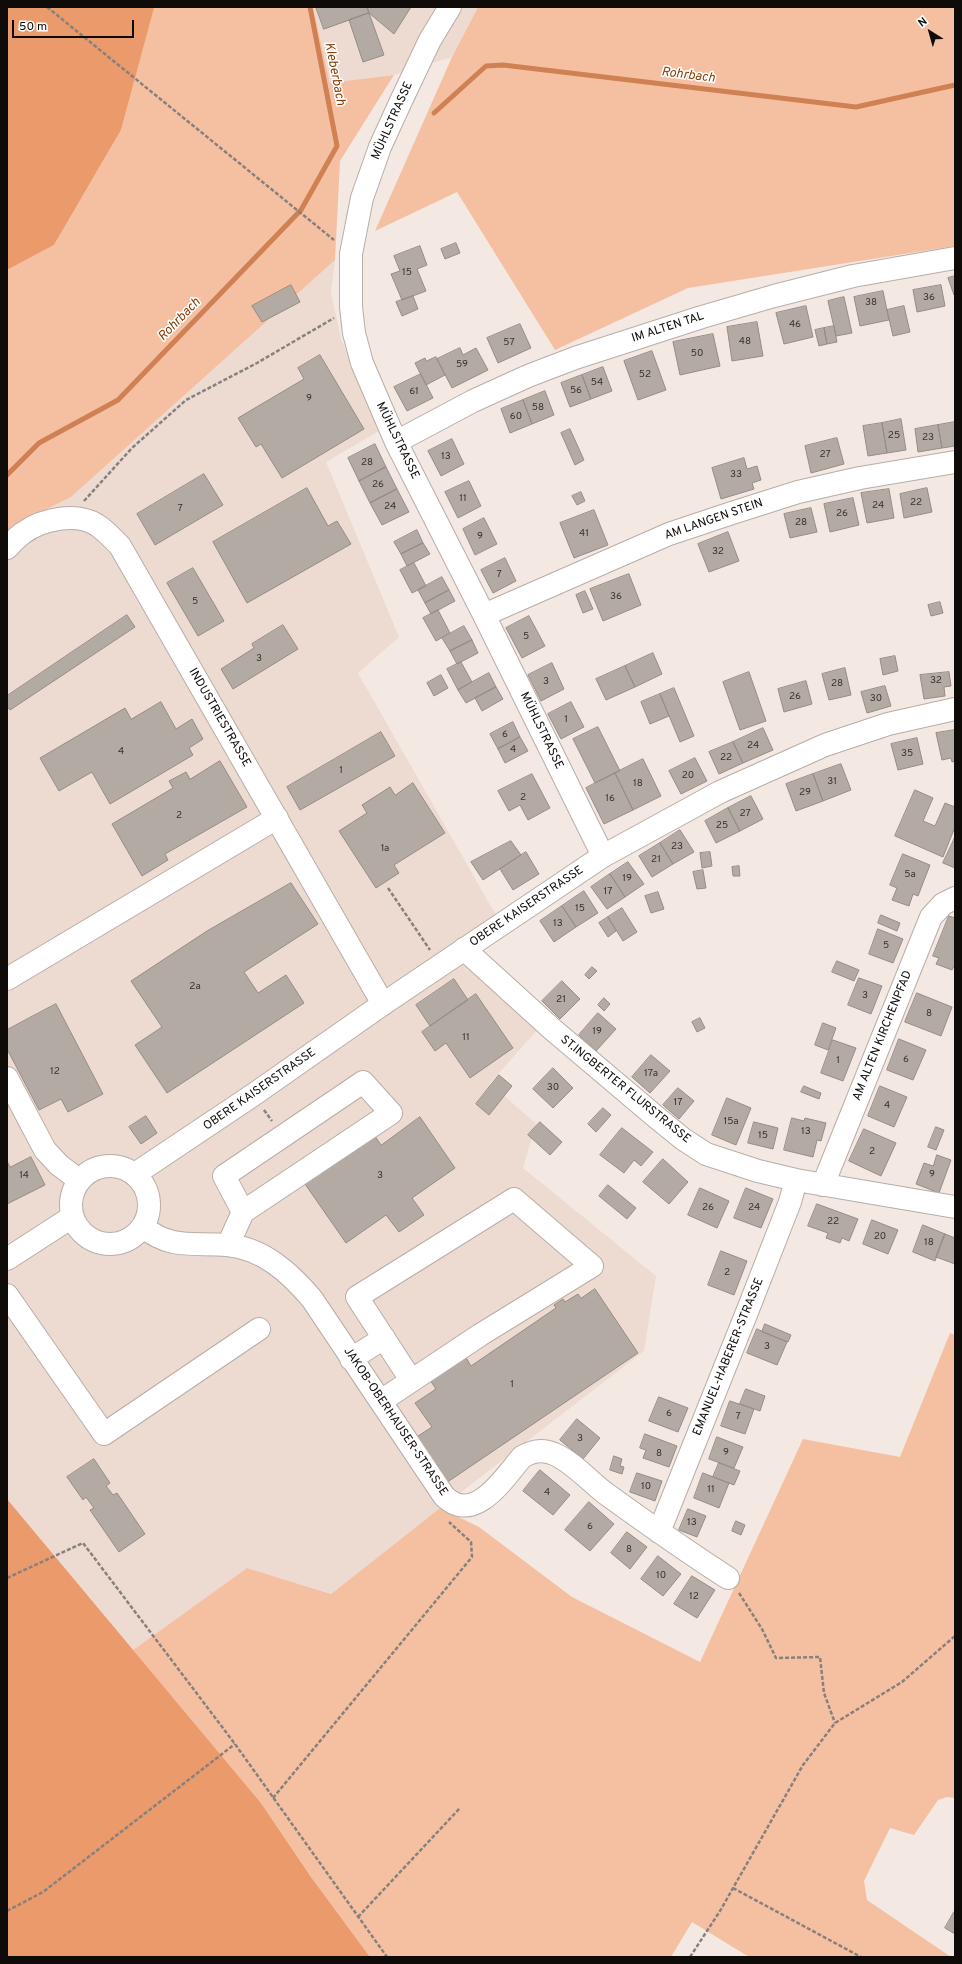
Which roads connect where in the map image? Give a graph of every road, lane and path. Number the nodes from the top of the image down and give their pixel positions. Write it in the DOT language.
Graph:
graph roads {
  1 [pos="47,7"];
  2 [pos="450,7"];
  3 [pos="351,254"];
  4 [pos="955,258"];
  5 [pos="351,307"];
  6 [pos="396,442"];
  7 [pos="955,462"];
  8 [pos="67,519"];
  9 [pos="7,548"];
  10 [pos="484,615"];
  11 [pos="955,709"];
  12 [pos="277,818"];
  13 [pos="603,856"];
  14 [pos="388,888"];
  15 [pos="955,898"];
  16 [pos="426,944"];
  17 [pos="464,949"];
  18 [pos="7,979"];
  19 [pos="383,1004"];
  20 [pos="7,1078"];
  21 [pos="135,1174"];
  22 [pos="79,1180"];
  23 [pos="796,1180"];
  24 [pos="823,1185"];
  25 [pos="955,1207"];
  26 [pos="243,1212"];
  27 [pos="72,1217"];
  28 [pos="142,1227"];
  29 [pos="228,1245"];
  30 [pos="7,1259"];
  31 [pos="7,1295"];
  32 [pos="258,1329"];
  33 [pos="384,1338"];
  34 [pos="351,1358"];
  35 [pos="412,1380"];
  36 [pos="381,1401"];
  37 [pos="451,1503"];
  38 [pos="659,1532"];
  39 [pos="7,1578"];
  40 [pos="728,1578"];
  41 [pos="955,1636"];
  42 [pos="835,1722"];
  43 [pos="235,1744"];
  44 [pos="273,1798"];
  45 [pos="460,1808"];
  46 [pos="733,1888"];
  47 [pos="7,1911"];
  48 [pos="358,1917"];
  49 [pos="387,1957"];
  50 [pos="690,1957"];
  51 [pos="861,1957"];
  1 -- 3 [label="path"];
  2 -- 3 [label="street, MÜHLSTRASSE"];
  3 -- 5 [label="street, MÜHLSTRASSE"];
  4 -- 6 [label="street, IM ALTEN TAL"];
  5 -- 6 [label="street, MÜHLSTRASSE"];
  5 -- 8 [label="path"];
  6 -- 10 [label="street, MÜHLSTRASSE"];
  7 -- 10 [label="street, AM LANGEN STEIN"];
  8 -- 9 [label="street, INDUSTRIESTRASSE"];
  8 -- 12 [label="street, INDUSTRIESTRASSE"];
  10 -- 13 [label="street, MÜHLSTRASSE"];
  11 -- 13 [label="street, OBERE KAISERSTRASSE"];
  12 -- 18 [label="street"];
  12 -- 19 [label="street, INDUSTRIESTRASSE"];
  13 -- 17 [label="street, OBERE KAISERSTRASSE"];
  14 -- 16 [label="path"];
  15 -- 24 [label="street, AM ALTEN KIRCHENPFAD"];
  17 -- 19 [label="street, OBERE KAISERSTRASSE"];
  17 -- 23 [label="street, ST.INGBERTER FLURSTRASSE"];
  19 -- 21 [label="street, OBERE KAISERSTRASSE"];
  20 -- 22 [label="street"];
  21 -- 22 [label="street"];
  21 -- 28 [label="street"];
  22 -- 27 [label="street"];
  23 -- 24 [label="street, ST.INGBERTER FLURSTRASSE"];
  23 -- 38 [label="street, EMANUEL-HABERER-STRASSE"];
  24 -- 25 [label="street, ST.INGBERTER FLURSTRASSE"];
  26 -- 26 [label="street"];
  26 -- 29 [label="street"];
  27 -- 28 [label="street"];
  27 -- 30 [label="street"];
  28 -- 29 [label="street, JAKOB-OBERHAUSER-STRASSE"];
  29 -- 34 [label="street, JAKOB-OBERHAUSER-STRASSE"];
  31 -- 32 [label="street"];
  33 -- 34 [label="street"];
  33 -- 35 [label="street"];
  33 -- 35 [label="street"];
  34 -- 36 [label="street, JAKOB-OBERHAUSER-STRASSE"];
  35 -- 36 [label="street"];
  36 -- 37 [label="street, JAKOB-OBERHAUSER-STRASSE"];
  37 -- 38 [label="street, JAKOB-OBERHAUSER-STRASSE"];
  37 -- 44 [label="path"];
  38 -- 40 [label="street, JAKOB-OBERHAUSER-STRASSE"];
  39 -- 43 [label="path"];
  40 -- 42 [label="path"];
  41 -- 42 [label="path"];
  42 -- 46 [label="path"];
  43 -- 44 [label="path"];
  43 -- 47 [label="path"];
  44 -- 48 [label="path"];
  45 -- 48 [label="path"];
  46 -- 50 [label="path"];
  46 -- 51 [label="path"];
  48 -- 49 [label="path"];
}
